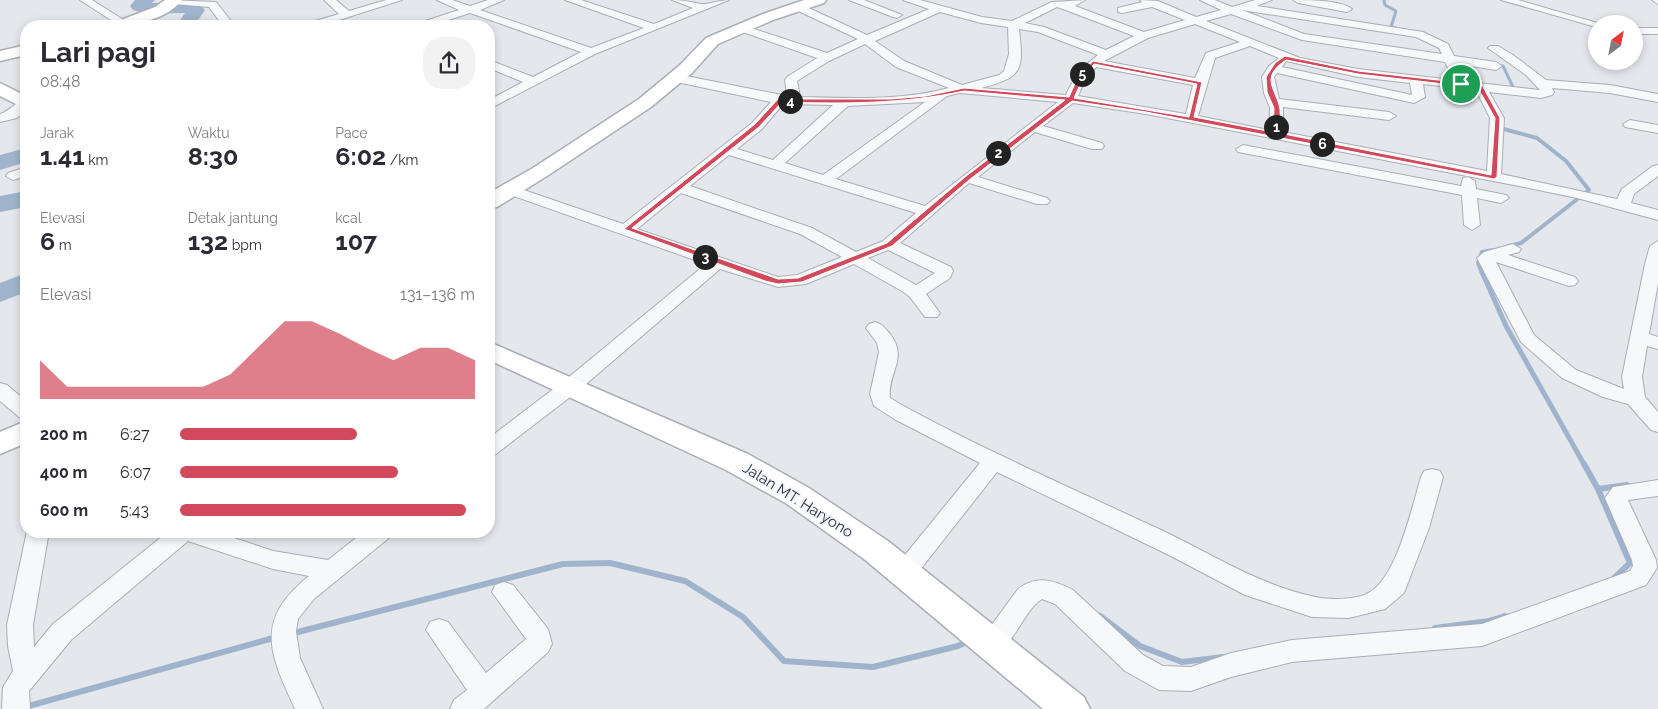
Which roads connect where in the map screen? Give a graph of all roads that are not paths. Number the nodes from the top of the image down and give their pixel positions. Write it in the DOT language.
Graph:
graph roads {
  1 [pos="85,0"];
  2 [pos="329,0"];
  3 [pos="397,0"];
  4 [pos="442,0"];
  5 [pos="499,0"];
  6 [pos="570,0"];
  7 [pos="677,0"];
  8 [pos="724,0"];
  9 [pos="817,0"];
  10 [pos="854,0"];
  11 [pos="908,0"];
  12 [pos="1080,0"];
  13 [pos="1205,0"];
  14 [pos="1267,0"];
  15 [pos="1298,0"];
  16 [pos="1506,0"];
  17 [pos="1538,0"];
  18 [pos="1149,1"];
  19 [pos="170,4"];
  20 [pos="1350,4"];
  21 [pos="1066,6"];
  22 [pos="798,7"];
  23 [pos="703,8"];
  24 [pos="1245,8"];
  25 [pos="938,9"];
  26 [pos="469,10"];
  27 [pos="1122,10"];
  28 [pos="1232,11"];
  29 [pos="348,15"];
  30 [pos="897,16"];
  31 [pos="1390,17"];
  32 [pos="114,20"];
  33 [pos="133,20"];
  34 [pos="225,20"];
  35 [pos="330,20"];
  36 [pos="438,20"];
  37 [pos="1194,20"];
  38 [pos="1588,21"];
  39 [pos="1588,21"];
  40 [pos="1340,23"];
  41 [pos="1013,25"];
  42 [pos="653,27"];
  43 [pos="741,28"];
  44 [pos="1385,29"];
  45 [pos="1657,29"];
  46 [pos="1643,30"];
  47 [pos="1144,36"];
  48 [pos="868,41"];
  49 [pos="1328,42"];
  50 [pos="1248,43"];
  51 [pos="1494,48"];
  52 [pos="20,51"];
  53 [pos="591,52"];
  54 [pos="1106,54"];
  55 [pos="0,56"];
  56 [pos="827,57"];
  57 [pos="1285,58"];
  58 [pos="1450,60"];
  59 [pos="1093,63"];
  60 [pos="495,66"];
  61 [pos="1496,66"];
  62 [pos="1272,69"];
  63 [pos="676,78"];
  64 [pos="1416,79"];
  65 [pos="534,82"];
  66 [pos="1200,83"];
  67 [pos="1461,84"];
  68 [pos="1544,84"];
  69 [pos="1484,87"];
  70 [pos="0,88"];
  71 [pos="964,90"];
  72 [pos="942,95"];
  73 [pos="1658,98"];
  74 [pos="1070,99"];
  75 [pos="20,100"];
  76 [pos="780,100"];
  77 [pos="794,101"];
  78 [pos="495,102"];
  79 [pos="844,102"];
  80 [pos="1273,102"];
  81 [pos="20,109"];
  82 [pos="1390,116"];
  83 [pos="0,118"];
  84 [pos="1191,119"];
  85 [pos="1630,124"];
  86 [pos="1033,127"];
  87 [pos="1658,129"];
  88 [pos="1276,134"];
  89 [pos="1097,146"];
  90 [pos="1243,149"];
  91 [pos="726,150"];
  92 [pos="775,165"];
  93 [pos="1658,169"];
  94 [pos="1467,172"];
  95 [pos="1494,177"];
  96 [pos="967,178"];
  97 [pos="824,181"];
  98 [pos="680,188"];
  99 [pos="510,190"];
  100 [pos="1469,192"];
  101 [pos="1579,194"];
  102 [pos="1501,198"];
  103 [pos="495,199"];
  104 [pos="1042,201"];
  105 [pos="1623,206"];
  106 [pos="929,212"];
  107 [pos="1658,215"];
  108 [pos="1472,225"];
  109 [pos="628,229"];
  110 [pos="889,244"];
  111 [pos="1658,246"];
  112 [pos="1513,249"];
  113 [pos="1490,255"];
  114 [pos="855,259"];
  115 [pos="719,262"];
  116 [pos="1569,281"];
  117 [pos="916,293"];
  118 [pos="931,313"];
  119 [pos="875,328"];
  120 [pos="1649,341"];
  121 [pos="495,353"];
  122 [pos="572,386"];
  123 [pos="2,395"];
  124 [pos="1635,399"];
  125 [pos="20,408"];
  126 [pos="1658,425"];
  127 [pos="20,434"];
  128 [pos="0,444"];
  129 [pos="495,444"];
  130 [pos="994,461"];
  131 [pos="1432,477"];
  132 [pos="1658,488"];
  133 [pos="37,538"];
  134 [pos="176,538"];
  135 [pos="206,538"];
  136 [pos="373,538"];
  137 [pos="332,570"];
  138 [pos="904,572"];
  139 [pos="504,592"];
  140 [pos="439,630"];
  141 [pos="980,636"];
  142 [pos="15,692"];
  143 [pos="484,692"];
  144 [pos="309,709"];
  145 [pos="464,709"];
  146 [pos="1071,709"];
  1 -- 32 [label="street"];
  2 -- 29 [label="street"];
  3 -- 29 [label="street"];
  4 -- 26 [label="street"];
  5 -- 26 [label="street"];
  6 -- 42 [label="street"];
  7 -- 23 [label="street"];
  8 -- 23 [label="street"];
  9 -- 22 [label="street"];
  10 -- 30 [label="street"];
  11 -- 25 [label="street"];
  12 -- 21 [label="street"];
  13 -- 28 [label="street"];
  14 -- 24 [label="street"];
  15 -- 20 [label="street"];
  16 -- 38 [label="street"];
  17 -- 39 [label="street"];
  18 -- 27 [label="street"];
  18 -- 37 [label="street"];
  19 -- 33 [label="street"];
  19 -- 34 [label="street"];
  20 -- 40 [label="street"];
  21 -- 41 [label="street"];
  21 -- 47 [label="street"];
  22 -- 43 [label="street"];
  22 -- 48 [label="street"];
  23 -- 42 [label="street"];
  24 -- 28 [label="street"];
  24 -- 40 [label="street"];
  25 -- 41 [label="street"];
  25 -- 48 [label="street"];
  26 -- 36 [label="street"];
  26 -- 53 [label="street"];
  28 -- 37 [label="street"];
  28 -- 49 [label="street"];
  29 -- 35 [label="street"];
  31 -- 44 [label="street"];
  37 -- 47 [label="street"];
  37 -- 50 [label="street"];
  40 -- 44 [label="street"];
  40 -- 49 [label="street"];
  41 -- 54 [label="street"];
  41 -- 71 [label="street"];
  42 -- 53 [label="street"];
  43 -- 56 [label="street"];
  43 -- 63 [label="street"];
  44 -- 58 [label="street"];
  45 -- 46 [label="street"];
  47 -- 54 [label="street"];
  48 -- 56 [label="street"];
  48 -- 71 [label="street"];
  49 -- 58 [label="street"];
  50 -- 57 [label="street"];
  50 -- 66 [label="street"];
  51 -- 68 [label="street"];
  52 -- 55 [label="street"];
  53 -- 65 [label="street"];
  54 -- 59 [label="street"];
  56 -- 77 [label="street"];
  57 -- 62 [label="street"];
  57 -- 64 [label="street"];
  58 -- 61 [label="street"];
  58 -- 67 [label="street"];
  59 -- 66 [label="street"];
  59 -- 74 [label="street"];
  60 -- 65 [label="street"];
  62 -- 64 [label="street"];
  62 -- 80 [label="street"];
  63 -- 76 [label="street"];
  63 -- 99 [label="street"];
  64 -- 67 [label="street"];
  65 -- 78 [label="street"];
  66 -- 84 [label="street"];
  67 -- 69 [label="street"];
  68 -- 69 [label="street"];
  68 -- 73 [label="street"];
  69 -- 95 [label="street"];
  70 -- 75 [label="street"];
  71 -- 72 [label="street"];
  71 -- 74 [label="street"];
  72 -- 79 [label="street"];
  72 -- 97 [label="street"];
  74 -- 84 [label="street"];
  74 -- 86 [label="street"];
  76 -- 77 [label="street"];
  76 -- 91 [label="street"];
  77 -- 79 [label="street"];
  79 -- 92 [label="street"];
  80 -- 82 [label="street"];
  80 -- 88 [label="street"];
  81 -- 83 [label="street"];
  84 -- 88 [label="street"];
  85 -- 87 [label="street"];
  86 -- 89 [label="street"];
  86 -- 96 [label="street"];
  88 -- 94 [label="street"];
  90 -- 100 [label="street"];
  91 -- 92 [label="street"];
  91 -- 98 [label="street"];
  92 -- 97 [label="street"];
  93 -- 105 [label="street"];
  94 -- 95 [label="street"];
  94 -- 100 [label="street"];
  95 -- 101 [label="street"];
  96 -- 104 [label="street"];
  96 -- 106 [label="street"];
  97 -- 106 [label="street"];
  98 -- 109 [label="street"];
  98 -- 114 [label="street"];
  99 -- 103 [label="street"];
  99 -- 109 [label="street"];
  100 -- 102 [label="street"];
  100 -- 108 [label="street"];
  101 -- 105 [label="street"];
  105 -- 107 [label="street"];
  106 -- 110 [label="street"];
  109 -- 115 [label="street"];
  110 -- 114 [label="street"];
  110 -- 117 [label="street"];
  111 -- 120 [label="street"];
  112 -- 113 [label="street"];
  113 -- 116 [label="street"];
  113 -- 124 [label="street"];
  114 -- 115 [label="street"];
  114 -- 117 [label="street"];
  115 -- 122 [label="street"];
  117 -- 118 [label="street"];
  119 -- 130 [label="street"];
  120 -- 124 [label="street"];
  121 -- 122 [label="street, Jalan MT. Haryono"];
  122 -- 129 [label="street"];
  122 -- 138 [label="street, Jalan MT. Haryono"];
  123 -- 125 [label="street"];
  124 -- 126 [label="street"];
  127 -- 128 [label="street"];
  130 -- 131 [label="street"];
  130 -- 138 [label="street"];
  132 -- 141 [label="street"];
  133 -- 142 [label="street"];
  134 -- 142 [label="street"];
  135 -- 137 [label="street"];
  136 -- 137 [label="street"];
  137 -- 144 [label="street"];
  138 -- 141 [label="street, Jalan MT. Haryono"];
  139 -- 143 [label="street"];
  140 -- 143 [label="street"];
  141 -- 146 [label="street, Jalan MT. Haryono"];
  143 -- 145 [label="street"];
}
